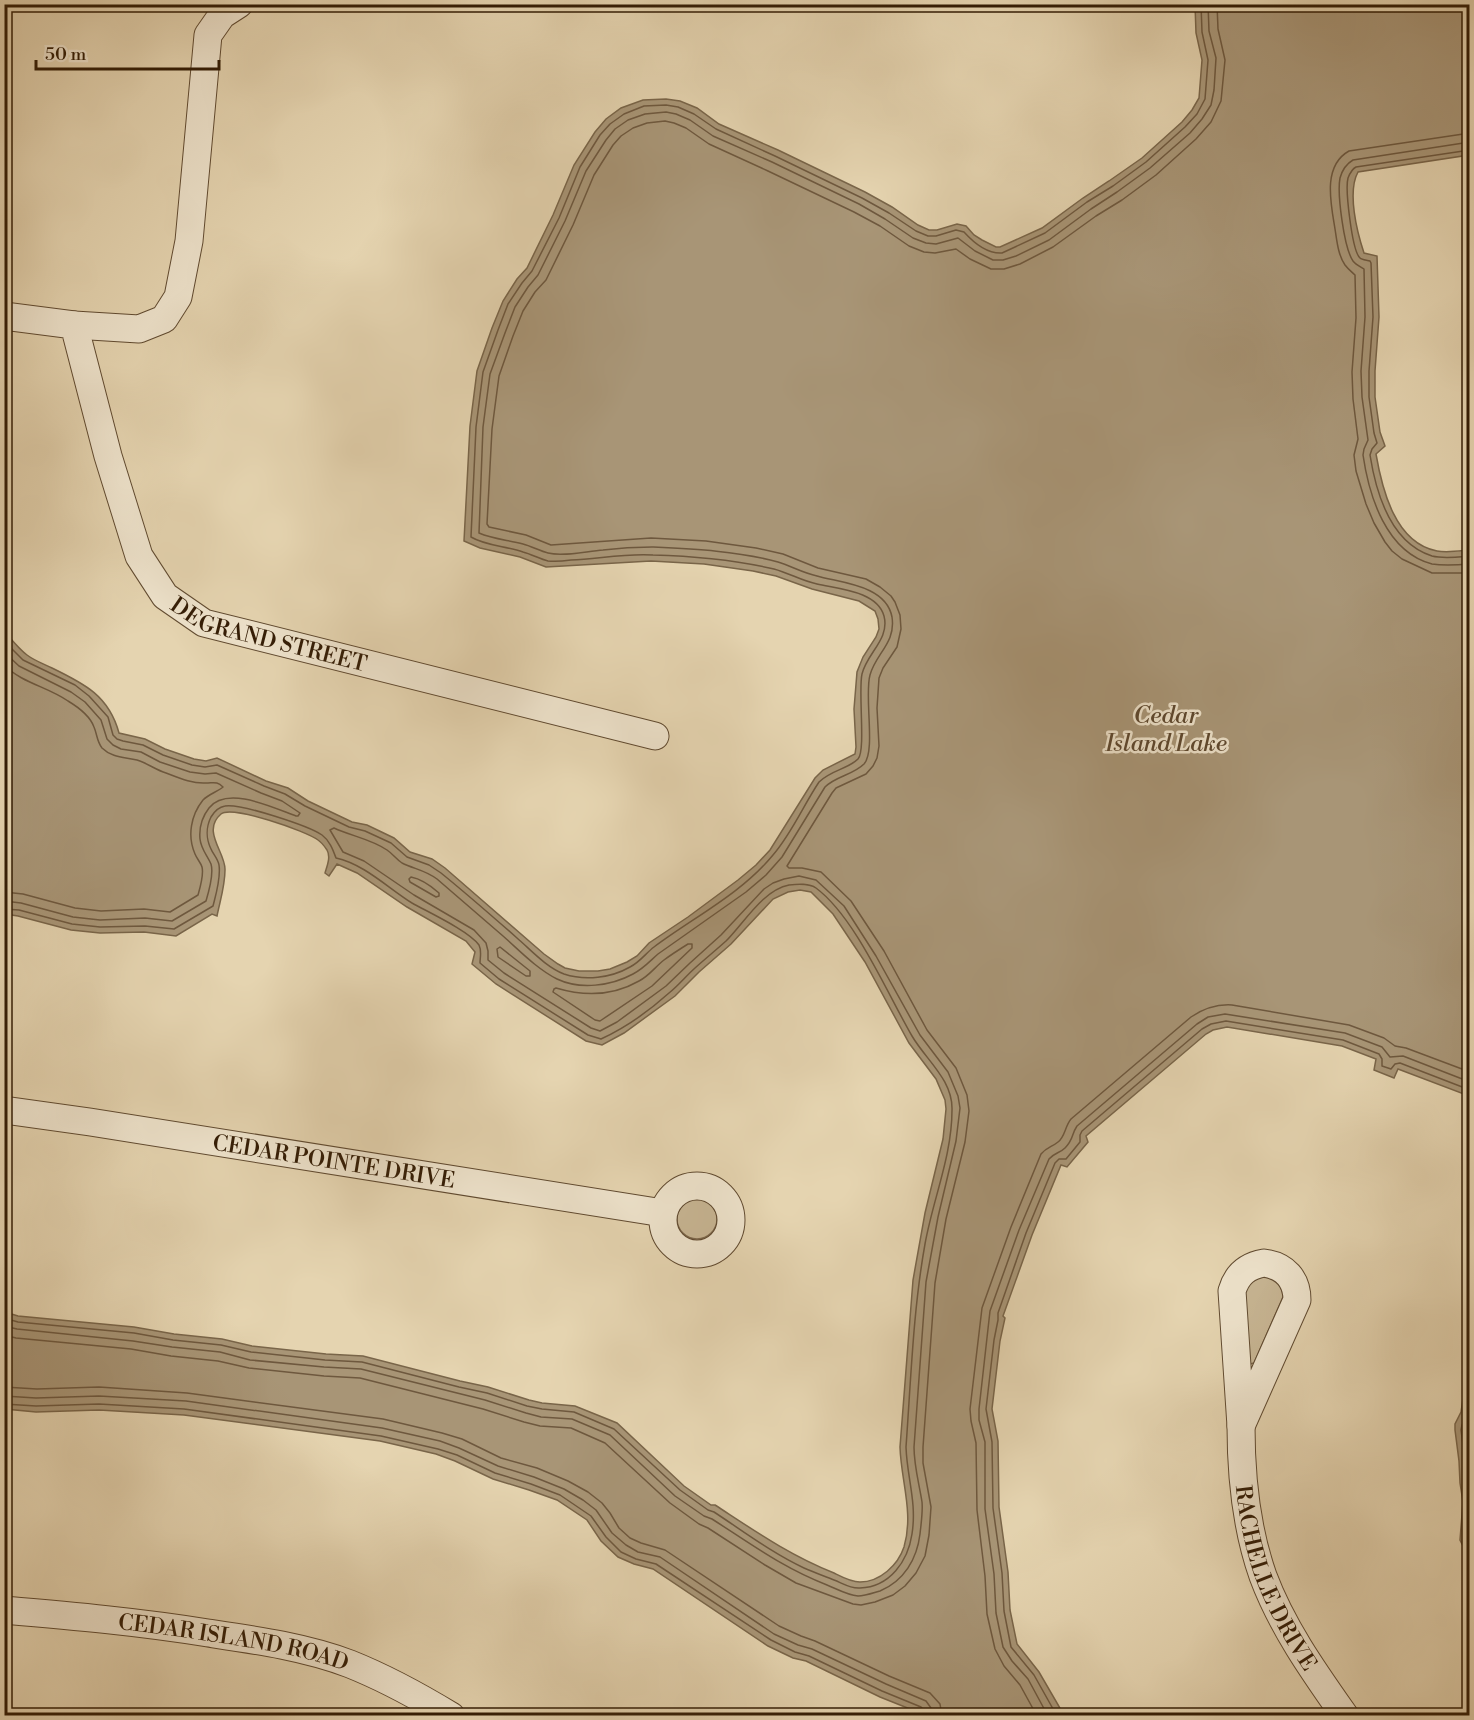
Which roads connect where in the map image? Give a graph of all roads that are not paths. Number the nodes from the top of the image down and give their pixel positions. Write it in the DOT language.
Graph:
graph roads {
  1 [pos="239,4"];
  2 [pos="4,316"];
  3 [pos="74,325"];
  4 [pos="655,736"];
  5 [pos="4,1110"];
  6 [pos="663,1213"];
  7 [pos="1241,1426"];
  8 [pos="4,1610"];
  9 [pos="451,1716"];
  10 [pos="1345,1716"];
  1 -- 3 [label="street"];
  2 -- 3 [label="street"];
  3 -- 4 [label="street, DEGRAND STREET"];
  5 -- 6 [label="street, CEDAR POINTE DRIVE"];
  7 -- 7 [label="street, RACHELLE DRIVE"];
  7 -- 10 [label="street, RACHELLE DRIVE"];
  8 -- 9 [label="street, CEDAR ISLAND ROAD"];
}
